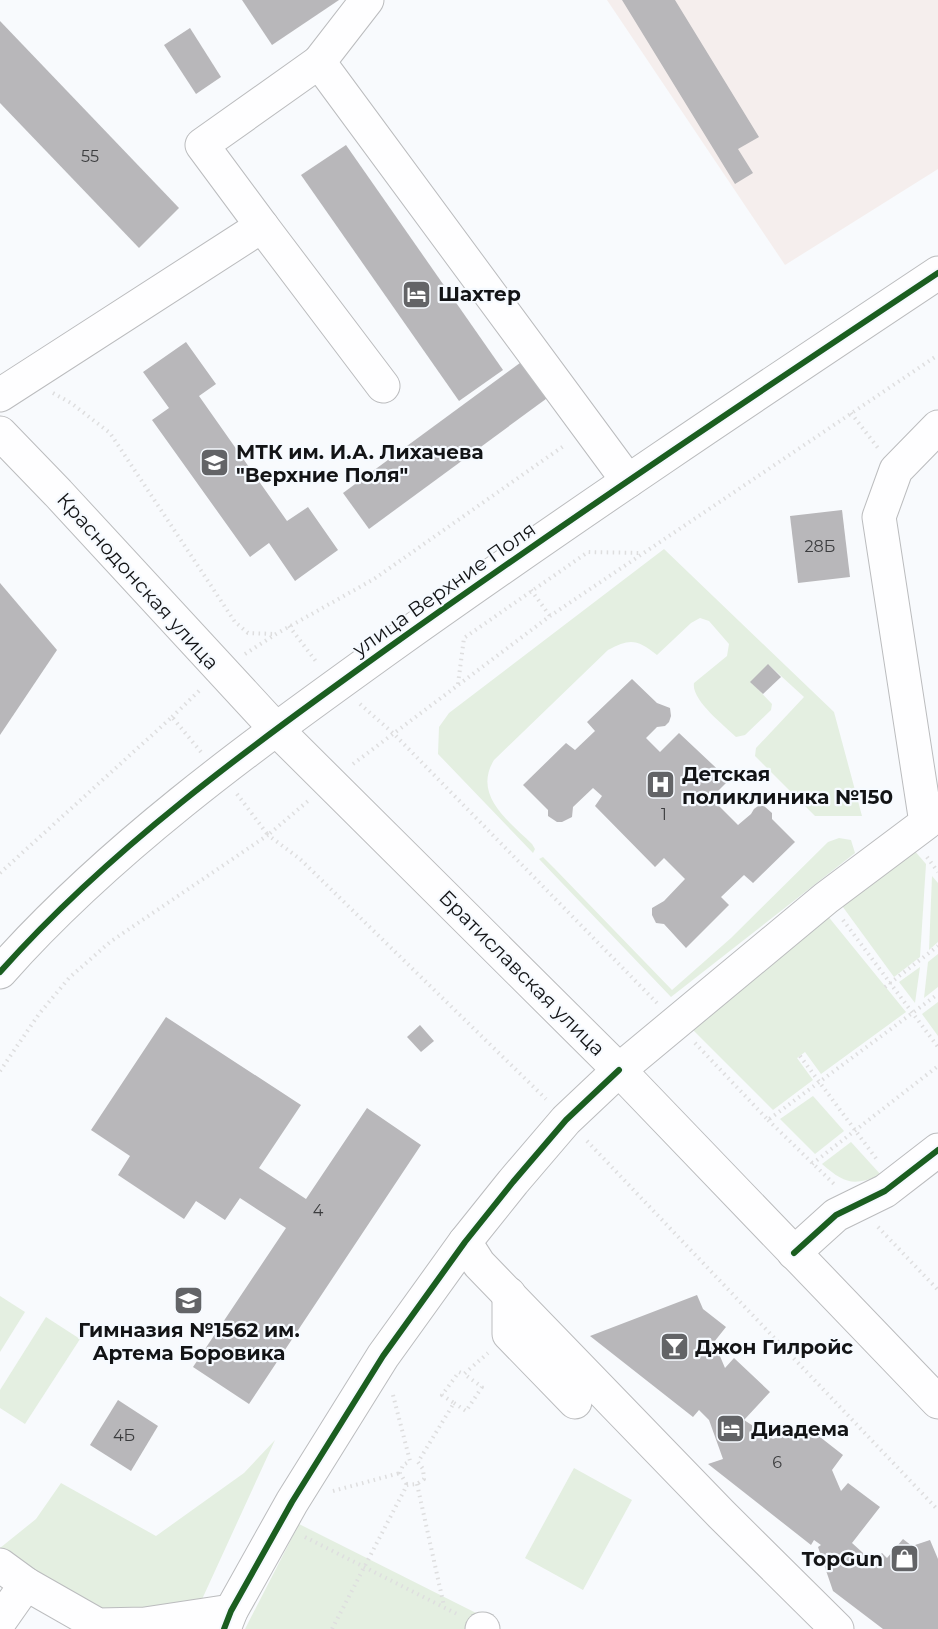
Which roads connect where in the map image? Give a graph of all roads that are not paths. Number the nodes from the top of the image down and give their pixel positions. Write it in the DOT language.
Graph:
graph roads {
  1 [pos="367,0"];
  2 [pos="319,62"];
  3 [pos="262,226"];
  4 [pos="938,273"];
  5 [pos="383,386"];
  6 [pos="13,387"];
  7 [pos="938,427"];
  8 [pos="0,433"];
  9 [pos="628,481"];
  10 [pos="276,729"];
  11 [pos="932,820"];
  12 [pos="0,972"];
  13 [pos="619,1070"];
  14 [pos="938,1150"];
  15 [pos="465,1242"];
  16 [pos="794,1253"];
  17 [pos="509,1294"];
  18 [pos="575,1402"];
  19 [pos="938,1402"];
  20 [pos="0,1564"];
  21 [pos="26,1584"];
  22 [pos="228,1620"];
  23 [pos="0,1621"];
  24 [pos="96,1627"];
  25 [pos="837,1629"];
  1 -- 2 [label="main road"];
  2 -- 3 [label="main road"];
  2 -- 9 [label="main road"];
  3 -- 5 [label="main road"];
  3 -- 6 [label="main road"];
  4 -- 9 [label="main road, улица Верхние Поля"];
  7 -- 11 [label="main road"];
  8 -- 10 [label="main road, Краснодонская улица"];
  9 -- 10 [label="main road, улица Верхние Поля"];
  10 -- 12 [label="main road, улица Верхние Поля"];
  10 -- 13 [label="main road, Братиславская улица"];
  11 -- 13 [label="main road"];
  13 -- 15 [label="main road"];
  13 -- 16 [label="main road, Братиславская улица"];
  14 -- 16 [label="main road"];
  15 -- 17 [label="main road"];
  15 -- 22 [label="main road"];
  16 -- 19 [label="main road, Братиславская улица"];
  17 -- 18 [label="main road"];
  17 -- 25 [label="main road"];
  20 -- 21 [label="main road"];
  21 -- 23 [label="main road"];
  21 -- 24 [label="main road"];
  22 -- 24 [label="main road"];
}
